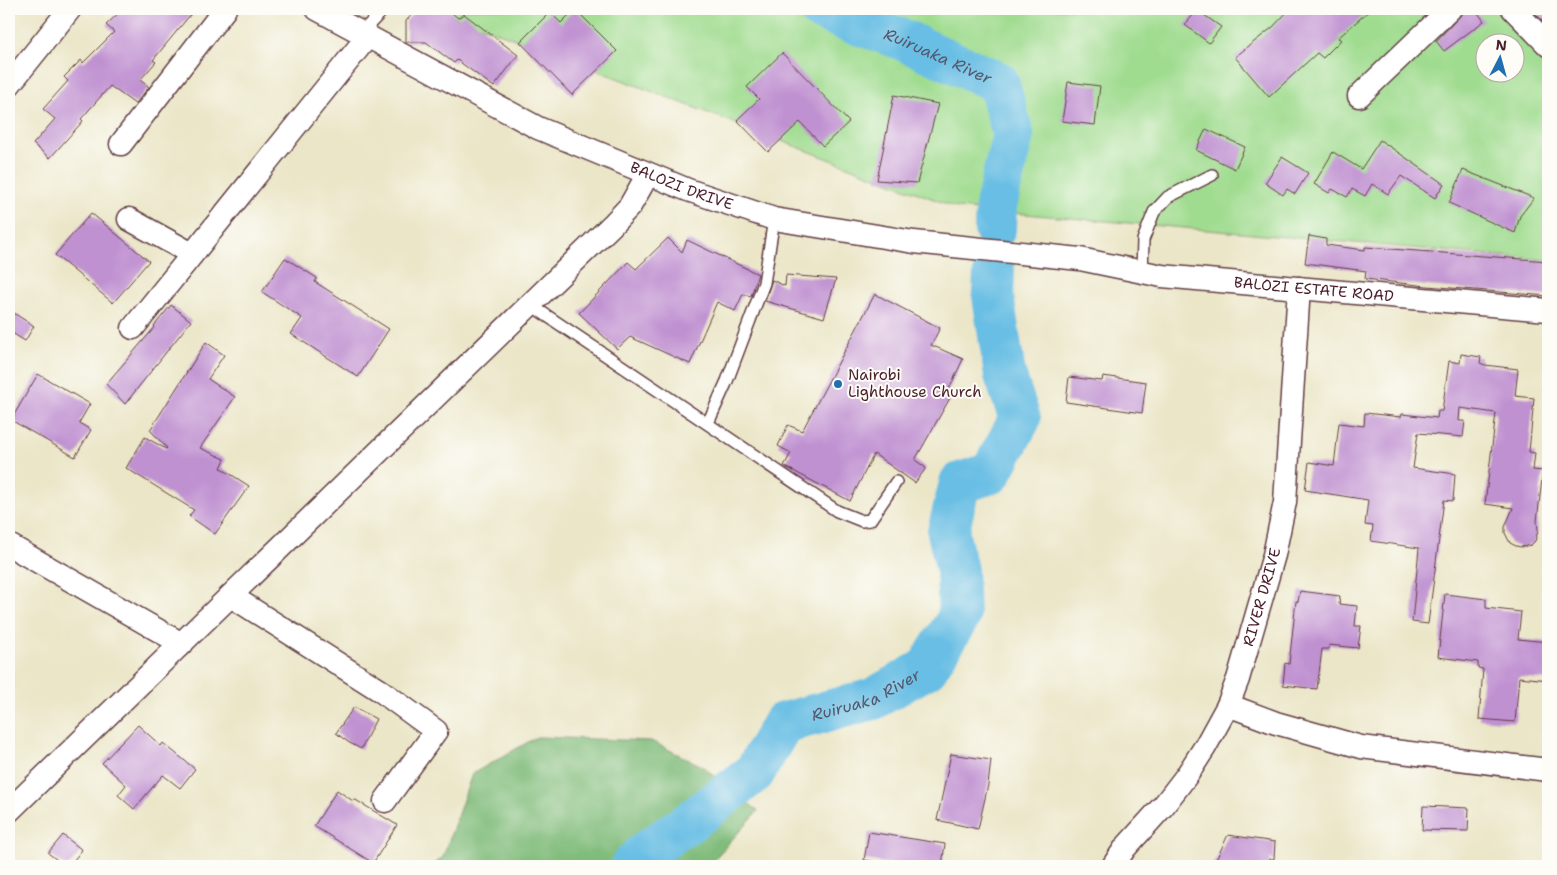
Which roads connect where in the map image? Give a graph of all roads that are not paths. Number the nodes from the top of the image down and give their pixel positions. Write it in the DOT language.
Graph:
graph roads {
  1 [pos="70,9"];
  2 [pos="225,9"];
  3 [pos="317,9"];
  4 [pos="384,9"];
  5 [pos="1450,9"];
  6 [pos="1513,9"];
  7 [pos="365,35"];
  8 [pos="1548,45"];
  9 [pos="9,85"];
  10 [pos="1359,96"];
  11 [pos="120,144"];
  12 [pos="648,174"];
  13 [pos="1212,176"];
  14 [pos="129,219"];
  15 [pos="774,219"];
  16 [pos="192,254"];
  17 [pos="1080,259"];
  18 [pos="1142,272"];
  19 [pos="1299,288"];
  20 [pos="530,305"];
  21 [pos="1548,310"];
  22 [pos="133,328"];
  23 [pos="708,423"];
  24 [pos="896,482"];
  25 [pos="9,545"];
  26 [pos="231,596"];
  27 [pos="182,644"];
  28 [pos="1228,705"];
  29 [pos="1548,770"];
  30 [pos="385,801"];
  31 [pos="9,811"];
  32 [pos="1113,866"];
  1 -- 9 [label="street"];
  2 -- 11 [label="street"];
  3 -- 7 [label="street, BALOZI DRIVE"];
  4 -- 7 [label="lane"];
  5 -- 10 [label="street"];
  6 -- 8 [label="street"];
  7 -- 12 [label="street, BALOZI DRIVE"];
  7 -- 16 [label="street"];
  12 -- 15 [label="street, BALOZI DRIVE"];
  12 -- 20 [label="street"];
  13 -- 18 [label="lane"];
  14 -- 16 [label="street"];
  15 -- 17 [label="street, BALOZI DRIVE"];
  15 -- 23 [label="lane"];
  16 -- 22 [label="street"];
  17 -- 18 [label="street, BALOZI ESTATE ROAD"];
  18 -- 19 [label="street, BALOZI ESTATE ROAD"];
  19 -- 21 [label="street, BALOZI ESTATE ROAD"];
  19 -- 28 [label="street, RIVER DRIVE"];
  20 -- 23 [label="lane"];
  20 -- 26 [label="street"];
  23 -- 24 [label="lane"];
  25 -- 27 [label="street"];
  26 -- 27 [label="street"];
  26 -- 30 [label="street"];
  27 -- 31 [label="street"];
  28 -- 29 [label="street"];
  28 -- 32 [label="street, RIVER DRIVE"];
}
